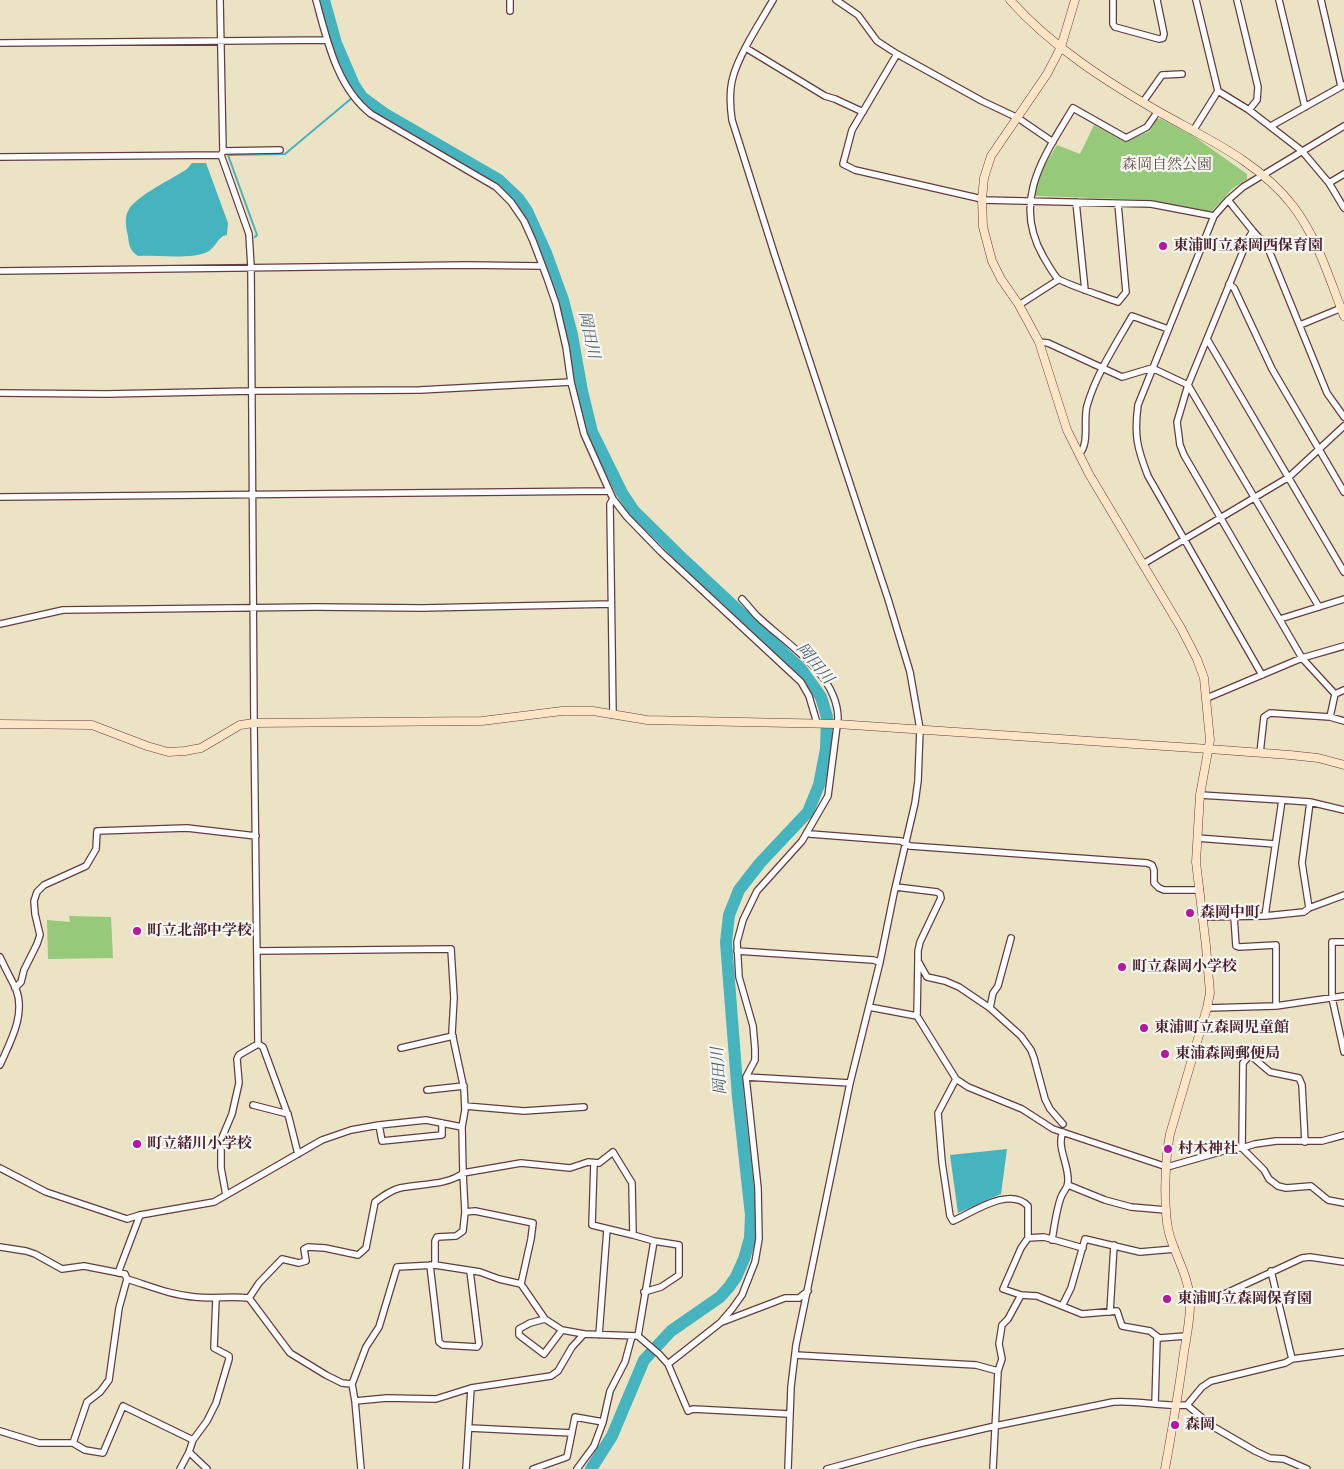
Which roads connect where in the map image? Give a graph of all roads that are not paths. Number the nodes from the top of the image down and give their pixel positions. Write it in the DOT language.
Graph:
graph roads {
  1 [pos="220,0"];
  2 [pos="316,0"];
  3 [pos="510,0"];
  4 [pos="773,0"];
  5 [pos="836,0"];
  6 [pos="1010,0"];
  7 [pos="1075,0"];
  8 [pos="1113,0"];
  9 [pos="1157,0"];
  10 [pos="1196,0"];
  11 [pos="1237,0"];
  12 [pos="1278,0"];
  13 [pos="1321,0"];
  14 [pos="510,11"];
  15 [pos="327,40"];
  16 [pos="221,42"];
  17 [pos="0,43"];
  18 [pos="1061,47"];
  19 [pos="746,48"];
  20 [pos="898,54"];
  21 [pos="1182,74"];
  22 [pos="1343,85"];
  23 [pos="1218,91"];
  24 [pos="1143,102"];
  25 [pos="1305,107"];
  26 [pos="1249,110"];
  27 [pos="1158,111"];
  28 [pos="863,112"];
  29 [pos="1018,118"];
  30 [pos="1271,126"];
  31 [pos="1344,126"];
  32 [pos="1193,131"];
  33 [pos="1053,142"];
  34 [pos="280,150"];
  35 [pos="1302,152"];
  36 [pos="222,153"];
  37 [pos="0,157"];
  38 [pos="1262,174"];
  39 [pos="1344,174"];
  40 [pos="1328,183"];
  41 [pos="982,199"];
  42 [pos="1030,200"];
  43 [pos="1228,200"];
  44 [pos="1076,202"];
  45 [pos="1118,204"];
  46 [pos="1344,208"];
  47 [pos="1214,216"];
  48 [pos="1254,231"];
  49 [pos="542,266"];
  50 [pos="251,267"];
  51 [pos="0,271"];
  52 [pos="1058,280"];
  53 [pos="1229,284"];
  54 [pos="1085,290"];
  55 [pos="1019,305"];
  56 [pos="1343,310"];
  57 [pos="1300,325"];
  58 [pos="1168,329"];
  59 [pos="1207,339"];
  60 [pos="1038,342"];
  61 [pos="1103,368"];
  62 [pos="1152,368"];
  63 [pos="570,382"];
  64 [pos="1188,385"];
  65 [pos="252,391"];
  66 [pos="0,393"];
  67 [pos="1344,417"];
  68 [pos="1344,426"];
  69 [pos="1320,449"];
  70 [pos="1079,454"];
  71 [pos="1289,477"];
  72 [pos="609,491"];
  73 [pos="1344,492"];
  74 [pos="252,494"];
  75 [pos="0,498"];
  76 [pos="1255,498"];
  77 [pos="613,499"];
  78 [pos="1220,518"];
  79 [pos="1185,540"];
  80 [pos="1143,564"];
  81 [pos="1344,572"];
  82 [pos="742,599"];
  83 [pos="1344,599"];
  84 [pos="611,604"];
  85 [pos="1319,607"];
  86 [pos="253,608"];
  87 [pos="1280,619"];
  88 [pos="0,624"];
  89 [pos="1344,646"];
  90 [pos="1302,658"];
  91 [pos="1262,675"];
  92 [pos="1344,690"];
  93 [pos="1335,694"];
  94 [pos="1207,698"];
  95 [pos="613,715"];
  96 [pos="1330,718"];
  97 [pos="1344,721"];
  98 [pos="817,723"];
  99 [pos="0,724"];
  100 [pos="254,724"];
  101 [pos="837,724"];
  102 [pos="920,728"];
  103 [pos="1209,749"];
  104 [pos="1260,753"];
  105 [pos="1344,765"];
  106 [pos="1200,795"];
  107 [pos="1282,800"];
  108 [pos="1310,802"];
  109 [pos="1344,810"];
  110 [pos="807,832"];
  111 [pos="256,836"];
  112 [pos="1197,838"];
  113 [pos="906,843"];
  114 [pos="1275,844"];
  115 [pos="896,886"];
  116 [pos="1200,890"];
  117 [pos="1344,895"];
  118 [pos="1309,908"];
  119 [pos="1265,916"];
  120 [pos="1203,917"];
  121 [pos="1234,917"];
  122 [pos="1011,938"];
  123 [pos="1344,942"];
  124 [pos="737,951"];
  125 [pos="257,952"];
  126 [pos="0,957"];
  127 [pos="918,961"];
  128 [pos="880,962"];
  129 [pos="3,972"];
  130 [pos="15,988"];
  131 [pos="1344,996"];
  132 [pos="1332,998"];
  133 [pos="1276,1006"];
  134 [pos="869,1007"];
  135 [pos="990,1008"];
  136 [pos="1207,1008"];
  137 [pos="918,1016"];
  138 [pos="453,1036"];
  139 [pos="260,1045"];
  140 [pos="401,1048"];
  141 [pos="1344,1052"];
  142 [pos="0,1065"];
  143 [pos="746,1077"];
  144 [pos="956,1079"];
  145 [pos="850,1083"];
  146 [pos="464,1086"];
  147 [pos="427,1090"];
  148 [pos="252,1105"];
  149 [pos="465,1106"];
  150 [pos="584,1107"];
  151 [pos="288,1114"];
  152 [pos="442,1123"];
  153 [pos="1063,1124"];
  154 [pos="379,1125"];
  155 [pos="462,1126"];
  156 [pos="1063,1132"];
  157 [pos="1344,1135"];
  158 [pos="1306,1142"];
  159 [pos="1242,1148"];
  160 [pos="298,1154"];
  161 [pos="594,1163"];
  162 [pos="1167,1167"];
  163 [pos="0,1168"];
  164 [pos="462,1173"];
  165 [pos="1068,1185"];
  166 [pos="226,1195"];
  167 [pos="1344,1203"];
  168 [pos="1166,1210"];
  169 [pos="466,1212"];
  170 [pos="140,1215"];
  171 [pos="607,1229"];
  172 [pos="633,1235"];
  173 [pos="1028,1238"];
  174 [pos="1052,1240"];
  175 [pos="654,1241"];
  176 [pos="1114,1245"];
  177 [pos="0,1247"];
  178 [pos="1082,1248"];
  179 [pos="1175,1249"];
  180 [pos="1344,1262"];
  181 [pos="432,1265"];
  182 [pos="470,1271"];
  183 [pos="1271,1271"];
  184 [pos="118,1273"];
  185 [pos="127,1278"];
  186 [pos="521,1284"];
  187 [pos="808,1290"];
  188 [pos="644,1292"];
  189 [pos="1021,1296"];
  190 [pos="216,1298"];
  191 [pos="250,1298"];
  192 [pos="1190,1298"];
  193 [pos="1062,1306"];
  194 [pos="1110,1312"];
  195 [pos="545,1319"];
  196 [pos="720,1323"];
  197 [pos="562,1330"];
  198 [pos="584,1334"];
  199 [pos="599,1335"];
  200 [pos="635,1336"];
  201 [pos="1186,1336"];
  202 [pos="1157,1337"];
  203 [pos="1344,1352"];
  204 [pos="795,1355"];
  205 [pos="1292,1359"];
  206 [pos="668,1364"];
  207 [pos="998,1371"];
  208 [pos="352,1384"];
  209 [pos="471,1388"];
  210 [pos="355,1401"];
  211 [pos="1155,1404"];
  212 [pos="1187,1405"];
  213 [pos="1176,1406"];
  214 [pos="789,1414"];
  215 [pos="603,1422"];
  216 [pos="995,1426"];
  217 [pos="469,1428"];
  218 [pos="0,1431"];
  219 [pos="572,1433"];
  220 [pos="193,1440"];
  221 [pos="73,1443"];
  222 [pos="189,1452"];
  223 [pos="180,1469"];
  224 [pos="207,1469"];
  225 [pos="361,1469"];
  226 [pos="466,1469"];
  227 [pos="532,1469"];
  228 [pos="577,1469"];
  229 [pos="788,1469"];
  230 [pos="827,1469"];
  231 [pos="992,1469"];
  232 [pos="1165,1469"];
  233 [pos="1307,1469"];
  1 -- 16 [label="street"];
  2 -- 15 [label="street"];
  3 -- 14 [label="street"];
  4 -- 19 [label="street"];
  5 -- 20 [label="street"];
  6 -- 18 [label="street"];
  7 -- 18 [label="street"];
  8 -- 9 [label="street"];
  10 -- 23 [label="street"];
  11 -- 26 [label="street"];
  12 -- 25 [label="street"];
  13 -- 22 [label="street"];
  15 -- 16 [label="street"];
  15 -- 49 [label="street"];
  16 -- 17 [label="street"];
  16 -- 36 [label="street"];
  18 -- 24 [label="street"];
  18 -- 29 [label="street"];
  19 -- 28 [label="street"];
  19 -- 102 [label="street"];
  20 -- 28 [label="street"];
  20 -- 29 [label="street"];
  21 -- 24 [label="street"];
  22 -- 25 [label="street"];
  23 -- 26 [label="street"];
  23 -- 32 [label="street"];
  24 -- 27 [label="street"];
  25 -- 30 [label="street"];
  26 -- 30 [label="street"];
  27 -- 32 [label="street"];
  27 -- 33 [label="street"];
  28 -- 41 [label="street"];
  29 -- 33 [label="street"];
  29 -- 41 [label="street"];
  30 -- 35 [label="street"];
  31 -- 35 [label="street"];
  32 -- 38 [label="street"];
  33 -- 42 [label="street"];
  34 -- 36 [label="street"];
  35 -- 38 [label="street"];
  35 -- 40 [label="street"];
  36 -- 37 [label="street"];
  36 -- 50 [label="street"];
  38 -- 43 [label="street"];
  38 -- 56 [label="street"];
  39 -- 40 [label="street"];
  40 -- 46 [label="street"];
  41 -- 42 [label="street"];
  41 -- 55 [label="street"];
  42 -- 44 [label="street"];
  42 -- 52 [label="street"];
  43 -- 47 [label="street"];
  43 -- 48 [label="street"];
  44 -- 45 [label="street"];
  44 -- 54 [label="street"];
  45 -- 47 [label="street"];
  45 -- 54 [label="street"];
  47 -- 58 [label="street"];
  48 -- 53 [label="street"];
  48 -- 57 [label="street"];
  49 -- 50 [label="street"];
  49 -- 63 [label="street"];
  50 -- 51 [label="street"];
  50 -- 65 [label="street"];
  52 -- 54 [label="street"];
  52 -- 55 [label="street"];
  53 -- 59 [label="street"];
  53 -- 69 [label="street"];
  55 -- 60 [label="street"];
  56 -- 57 [label="street"];
  57 -- 67 [label="street"];
  58 -- 61 [label="street"];
  58 -- 62 [label="street"];
  59 -- 64 [label="street"];
  59 -- 71 [label="street"];
  60 -- 61 [label="street"];
  60 -- 70 [label="street"];
  61 -- 62 [label="street"];
  61 -- 70 [label="street"];
  62 -- 64 [label="street"];
  62 -- 79 [label="street"];
  63 -- 65 [label="street"];
  63 -- 72 [label="street"];
  64 -- 76 [label="street"];
  64 -- 78 [label="street"];
  65 -- 66 [label="street"];
  65 -- 74 [label="street"];
  68 -- 69 [label="street"];
  69 -- 71 [label="street"];
  69 -- 73 [label="street"];
  70 -- 80 [label="street"];
  71 -- 76 [label="street"];
  71 -- 81 [label="street"];
  72 -- 74 [label="street"];
  72 -- 77 [label="street"];
  74 -- 75 [label="street"];
  74 -- 86 [label="street"];
  76 -- 78 [label="street"];
  76 -- 85 [label="street"];
  77 -- 84 [label="street"];
  77 -- 98 [label="street"];
  78 -- 79 [label="street"];
  78 -- 87 [label="street"];
  79 -- 80 [label="street"];
  79 -- 91 [label="street"];
  80 -- 94 [label="street"];
  82 -- 101 [label="street"];
  83 -- 85 [label="street"];
  84 -- 86 [label="street"];
  84 -- 95 [label="street"];
  85 -- 87 [label="street"];
  86 -- 88 [label="street"];
  86 -- 100 [label="street"];
  87 -- 90 [label="street"];
  89 -- 90 [label="street"];
  90 -- 91 [label="street"];
  90 -- 93 [label="street"];
  91 -- 94 [label="street"];
  92 -- 93 [label="street"];
  93 -- 96 [label="street"];
  94 -- 103 [label="street"];
  95 -- 98 [label="street"];
  95 -- 100 [label="street"];
  96 -- 97 [label="street"];
  96 -- 104 [label="street"];
  98 -- 101 [label="street"];
  99 -- 100 [label="street"];
  100 -- 111 [label="street"];
  101 -- 102 [label="street"];
  101 -- 110 [label="street"];
  102 -- 103 [label="street"];
  102 -- 113 [label="street"];
  103 -- 104 [label="street"];
  103 -- 106 [label="street"];
  104 -- 105 [label="street"];
  106 -- 107 [label="street"];
  106 -- 112 [label="street"];
  107 -- 108 [label="street"];
  107 -- 114 [label="street"];
  108 -- 109 [label="street"];
  108 -- 118 [label="street"];
  110 -- 113 [label="street"];
  110 -- 124 [label="street"];
  111 -- 125 [label="street"];
  111 -- 130 [label="street"];
  112 -- 114 [label="street"];
  112 -- 116 [label="street"];
  113 -- 115 [label="street"];
  113 -- 116 [label="street"];
  114 -- 119 [label="street"];
  115 -- 127 [label="street"];
  115 -- 128 [label="street"];
  116 -- 120 [label="street"];
  117 -- 118 [label="street"];
  118 -- 119 [label="street"];
  119 -- 121 [label="street"];
  120 -- 121 [label="street"];
  120 -- 136 [label="street"];
  121 -- 133 [label="street"];
  122 -- 135 [label="street"];
  123 -- 132 [label="street"];
  124 -- 128 [label="street"];
  124 -- 143 [label="street"];
  125 -- 138 [label="street"];
  125 -- 166 [label="street"];
  126 -- 129 [label="street"];
  127 -- 135 [label="street"];
  127 -- 137 [label="street"];
  128 -- 134 [label="street"];
  129 -- 130 [label="street"];
  130 -- 142 [label="street"];
  131 -- 132 [label="street"];
  132 -- 133 [label="street"];
  132 -- 141 [label="street"];
  133 -- 136 [label="street"];
  134 -- 137 [label="street"];
  134 -- 145 [label="street"];
  135 -- 153 [label="street"];
  136 -- 162 [label="street"];
  137 -- 144 [label="street"];
  138 -- 140 [label="street"];
  138 -- 146 [label="street"];
  139 -- 151 [label="street"];
  143 -- 145 [label="street"];
  143 -- 196 [label="street"];
  144 -- 156 [label="street"];
  144 -- 173 [label="street"];
  145 -- 187 [label="street"];
  146 -- 147 [label="street"];
  146 -- 149 [label="street"];
  148 -- 151 [label="street"];
  149 -- 150 [label="street"];
  149 -- 155 [label="street"];
  151 -- 160 [label="street"];
  152 -- 154 [label="street"];
  152 -- 154 [label="street"];
  152 -- 155 [label="street"];
  154 -- 160 [label="street"];
  155 -- 164 [label="street"];
  156 -- 162 [label="street"];
  156 -- 165 [label="street"];
  157 -- 158 [label="street"];
  158 -- 159 [label="street"];
  158 -- 159 [label="street"];
  159 -- 162 [label="street"];
  159 -- 167 [label="street"];
  160 -- 166 [label="street"];
  161 -- 164 [label="street"];
  161 -- 171 [label="street"];
  161 -- 172 [label="street"];
  162 -- 168 [label="street"];
  163 -- 170 [label="street"];
  164 -- 169 [label="street"];
  164 -- 191 [label="street"];
  165 -- 168 [label="street"];
  165 -- 174 [label="street"];
  166 -- 170 [label="street"];
  168 -- 179 [label="street"];
  169 -- 181 [label="street"];
  169 -- 186 [label="street"];
  170 -- 184 [label="street"];
  171 -- 172 [label="street"];
  171 -- 199 [label="street"];
  172 -- 175 [label="street"];
  173 -- 174 [label="street"];
  173 -- 189 [label="street"];
  174 -- 178 [label="street"];
  175 -- 188 [label="street"];
  175 -- 188 [label="street"];
  176 -- 178 [label="street"];
  176 -- 179 [label="street"];
  176 -- 194 [label="street"];
  177 -- 184 [label="street"];
  178 -- 193 [label="street"];
  179 -- 192 [label="street"];
  180 -- 183 [label="street"];
  181 -- 182 [label="street"];
  181 -- 182 [label="street"];
  181 -- 208 [label="street"];
  182 -- 186 [label="street"];
  183 -- 192 [label="street"];
  183 -- 205 [label="street"];
  184 -- 185 [label="street"];
  185 -- 190 [label="street"];
  185 -- 221 [label="street"];
  186 -- 195 [label="street"];
  187 -- 196 [label="street"];
  187 -- 204 [label="street"];
  188 -- 200 [label="street"];
  189 -- 193 [label="street"];
  189 -- 207 [label="street"];
  190 -- 191 [label="street"];
  190 -- 220 [label="street"];
  191 -- 208 [label="street"];
  192 -- 201 [label="street"];
  193 -- 194 [label="street"];
  194 -- 202 [label="street"];
  195 -- 197 [label="street"];
  195 -- 197 [label="street"];
  196 -- 206 [label="street"];
  197 -- 198 [label="street"];
  198 -- 199 [label="street"];
  198 -- 209 [label="street"];
  199 -- 200 [label="street"];
  200 -- 206 [label="street"];
  200 -- 215 [label="street"];
  201 -- 202 [label="street"];
  201 -- 213 [label="street"];
  202 -- 211 [label="street"];
  203 -- 205 [label="street"];
  204 -- 207 [label="street"];
  204 -- 214 [label="street"];
  205 -- 212 [label="street"];
  206 -- 214 [label="street"];
  207 -- 216 [label="street"];
  208 -- 210 [label="street"];
  209 -- 210 [label="street"];
  209 -- 217 [label="street"];
  210 -- 225 [label="street"];
  211 -- 213 [label="street"];
  211 -- 216 [label="street"];
  212 -- 213 [label="street"];
  212 -- 233 [label="street"];
  213 -- 232 [label="street"];
  214 -- 229 [label="street"];
  215 -- 219 [label="street"];
  215 -- 228 [label="street"];
  216 -- 230 [label="street"];
  216 -- 231 [label="street"];
  217 -- 219 [label="street"];
  217 -- 226 [label="street"];
  218 -- 221 [label="street"];
  219 -- 227 [label="street"];
  220 -- 221 [label="street"];
  220 -- 222 [label="street"];
  222 -- 223 [label="street"];
  222 -- 224 [label="street"];
}
